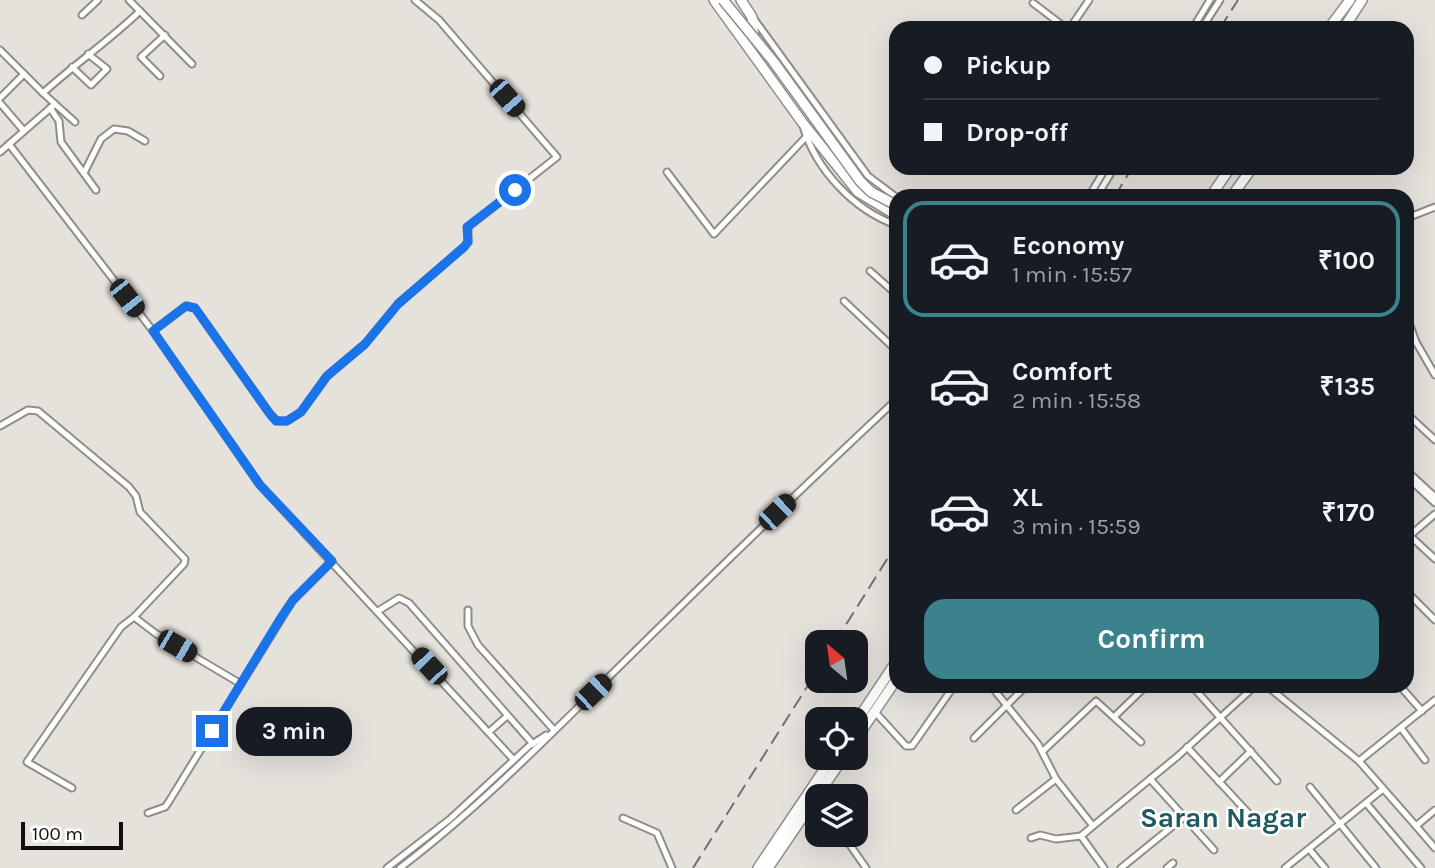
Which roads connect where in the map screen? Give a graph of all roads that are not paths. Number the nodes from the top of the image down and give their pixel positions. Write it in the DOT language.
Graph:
graph roads {
  1 [pos="98,0"];
  2 [pos="129,0"];
  3 [pos="415,0"];
  4 [pos="714,0"];
  5 [pos="723,0"];
  6 [pos="741,0"];
  7 [pos="1089,0"];
  8 [pos="1210,0"];
  9 [pos="1220,0"];
  10 [pos="1350,0"];
  11 [pos="1362,0"];
  12 [pos="1033,3"];
  13 [pos="140,10"];
  14 [pos="82,15"];
  15 [pos="752,17"];
  16 [pos="1058,21"];
  17 [pos="1073,21"];
  18 [pos="1197,21"];
  19 [pos="1206,21"];
  20 [pos="1335,21"];
  21 [pos="1348,21"];
  22 [pos="165,35"];
  23 [pos="0,50"];
  24 [pos="88,54"];
  25 [pos="755,54"];
  26 [pos="192,64"];
  27 [pos="72,67"];
  28 [pos="24,74"];
  29 [pos="160,76"];
  30 [pos="43,93"];
  31 [pos="1,104"];
  32 [pos="52,106"];
  33 [pos="75,122"];
  34 [pos="802,122"];
  35 [pos="24,131"];
  36 [pos="806,137"];
  37 [pos="145,141"];
  38 [pos="9,144"];
  39 [pos="0,152"];
  40 [pos="667,172"];
  41 [pos="84,173"];
  42 [pos="96,190"];
  43 [pos="889,192"];
  44 [pos="889,201"];
  45 [pos="1435,207"];
  46 [pos="889,211"];
  47 [pos="1414,215"];
  48 [pos="889,222"];
  49 [pos="870,271"];
  50 [pos="889,288"];
  51 [pos="844,301"];
  52 [pos="153,331"];
  53 [pos="1414,336"];
  54 [pos="889,343"];
  55 [pos="1435,375"];
  56 [pos="889,407"];
  57 [pos="1414,419"];
  58 [pos="0,426"];
  59 [pos="1435,438"];
  60 [pos="1414,478"];
  61 [pos="1414,484"];
  62 [pos="1435,497"];
  63 [pos="1435,503"];
  64 [pos="1435,514"];
  65 [pos="1414,531"];
  66 [pos="1414,541"];
  67 [pos="1435,559"];
  68 [pos="332,561"];
  69 [pos="1414,599"];
  70 [pos="468,610"];
  71 [pos="378,611"];
  72 [pos="134,617"];
  73 [pos="1435,620"];
  74 [pos="889,672"];
  75 [pos="241,684"];
  76 [pos="889,690"];
  77 [pos="949,693"];
  78 [pos="997,693"];
  79 [pos="1019,693"];
  80 [pos="1139,693"];
  81 [pos="1199,693"];
  82 [pos="1247,693"];
  83 [pos="1276,693"];
  84 [pos="1406,693"];
  85 [pos="1435,701"];
  86 [pos="1006,705"];
  87 [pos="866,707"];
  88 [pos="874,711"];
  89 [pos="1422,711"];
  90 [pos="506,716"];
  91 [pos="1115,716"];
  92 [pos="1221,717"];
  93 [pos="868,720"];
  94 [pos="1401,728"];
  95 [pos="554,730"];
  96 [pos="489,732"];
  97 [pos="974,738"];
  98 [pos="1141,742"];
  99 [pos="533,744"];
  100 [pos="1187,747"];
  101 [pos="1043,751"];
  102 [pos="1251,751"];
  103 [pos="513,760"];
  104 [pos="1425,760"];
  105 [pos="1359,761"];
  106 [pos="824,770"];
  107 [pos="1055,779"];
  108 [pos="1150,779"];
  109 [pos="1277,781"];
  110 [pos="1219,782"];
  111 [pos="1310,787"];
  112 [pos="72,788"];
  113 [pos="1384,789"];
  114 [pos="1366,803"];
  115 [pos="1016,810"];
  116 [pos="1435,810"];
  117 [pos="148,813"];
  118 [pos="805,815"];
  119 [pos="1184,817"];
  120 [pos="1251,817"];
  121 [pos="623,818"];
  122 [pos="1340,824"];
  123 [pos="1093,826"];
  124 [pos="1416,826"];
  125 [pos="1081,836"];
  126 [pos="1031,838"];
  127 [pos="851,847"];
  128 [pos="1435,848"];
  129 [pos="1309,849"];
  130 [pos="1214,850"];
  131 [pos="1173,863"];
  132 [pos="387,868"];
  133 [pos="400,868"];
  134 [pos="672,868"];
  135 [pos="758,868"];
  136 [pos="768,868"];
  137 [pos="866,868"];
  138 [pos="1104,868"];
  139 [pos="1121,868"];
  140 [pos="1167,868"];
  141 [pos="1285,868"];
  142 [pos="1325,868"];
  143 [pos="1376,868"];
  144 [pos="1421,868"];
  1 -- 14 [label="street"];
  2 -- 13 [label="street"];
  3 -- 52 [label="street"];
  4 -- 25 [label="main road"];
  5 -- 44 [label="main road, bridge"];
  6 -- 15 [label="main road"];
  7 -- 17 [label="street"];
  8 -- 18 [label="street"];
  9 -- 19 [label="street"];
  10 -- 20 [label="main road"];
  11 -- 21 [label="main road"];
  12 -- 16 [label="street"];
  13 -- 22 [label="street"];
  13 -- 24 [label="street"];
  15 -- 25 [label="main road"];
  15 -- 43 [label="street"];
  22 -- 26 [label="street"];
  22 -- 29 [label="street"];
  23 -- 28 [label="street"];
  24 -- 27 [label="street"];
  24 -- 27 [label="street"];
  25 -- 34 [label="main road"];
  27 -- 30 [label="street"];
  28 -- 30 [label="street"];
  28 -- 31 [label="street"];
  30 -- 32 [label="street"];
  31 -- 35 [label="street"];
  32 -- 33 [label="street"];
  32 -- 35 [label="street"];
  32 -- 41 [label="street"];
  34 -- 36 [label="street"];
  34 -- 46 [label="main road"];
  35 -- 38 [label="street"];
  36 -- 40 [label="street"];
  36 -- 48 [label="street"];
  37 -- 41 [label="street"];
  38 -- 39 [label="street"];
  38 -- 52 [label="street"];
  41 -- 42 [label="street"];
  45 -- 47 [label="street"];
  49 -- 50 [label="street"];
  51 -- 54 [label="street"];
  52 -- 68 [label="street"];
  53 -- 55 [label="street"];
  56 -- 95 [label="street"];
  57 -- 59 [label="street"];
  58 -- 72 [label="street"];
  60 -- 62 [label="street"];
  61 -- 63 [label="street"];
  64 -- 65 [label="street"];
  66 -- 67 [label="street"];
  68 -- 71 [label="street"];
  68 -- 75 [label="street"];
  69 -- 73 [label="street"];
  70 -- 95 [label="street"];
  71 -- 90 [label="street"];
  71 -- 96 [label="street"];
  72 -- 75 [label="street"];
  72 -- 112 [label="street"];
  74 -- 87 [label="main road"];
  75 -- 117 [label="street"];
  76 -- 88 [label="main road"];
  77 -- 88 [label="street"];
  78 -- 86 [label="street"];
  79 -- 86 [label="street"];
  80 -- 91 [label="street"];
  81 -- 92 [label="street"];
  82 -- 92 [label="street"];
  83 -- 105 [label="street"];
  84 -- 89 [label="street"];
  85 -- 89 [label="street"];
  86 -- 97 [label="street"];
  86 -- 101 [label="street"];
  88 -- 93 [label="main road"];
  89 -- 94 [label="street"];
  90 -- 96 [label="street"];
  90 -- 99 [label="street"];
  91 -- 98 [label="street"];
  91 -- 101 [label="street"];
  92 -- 100 [label="street"];
  92 -- 102 [label="street"];
  94 -- 104 [label="street"];
  94 -- 105 [label="street"];
  95 -- 99 [label="street"];
  95 -- 133 [label="street"];
  96 -- 103 [label="street"];
  99 -- 103 [label="street"];
  100 -- 108 [label="street"];
  100 -- 110 [label="street"];
  101 -- 107 [label="street"];
  102 -- 109 [label="street"];
  102 -- 110 [label="street"];
  103 -- 132 [label="street"];
  105 -- 113 [label="street"];
  106 -- 135 [label="main road"];
  107 -- 115 [label="street"];
  107 -- 123 [label="street"];
  108 -- 119 [label="street"];
  108 -- 123 [label="street"];
  110 -- 120 [label="street"];
  111 -- 122 [label="street"];
  113 -- 114 [label="street"];
  113 -- 124 [label="street"];
  114 -- 122 [label="street"];
  114 -- 144 [label="street"];
  116 -- 124 [label="street"];
  118 -- 136 [label="main road"];
  119 -- 130 [label="street"];
  119 -- 139 [label="street"];
  121 -- 134 [label="street"];
  122 -- 129 [label="street"];
  122 -- 143 [label="street"];
  123 -- 125 [label="street"];
  124 -- 128 [label="street"];
  125 -- 126 [label="street"];
  125 -- 138 [label="street"];
  127 -- 137 [label="street"];
  129 -- 141 [label="street"];
  129 -- 142 [label="street"];
  131 -- 140 [label="street"];
}
